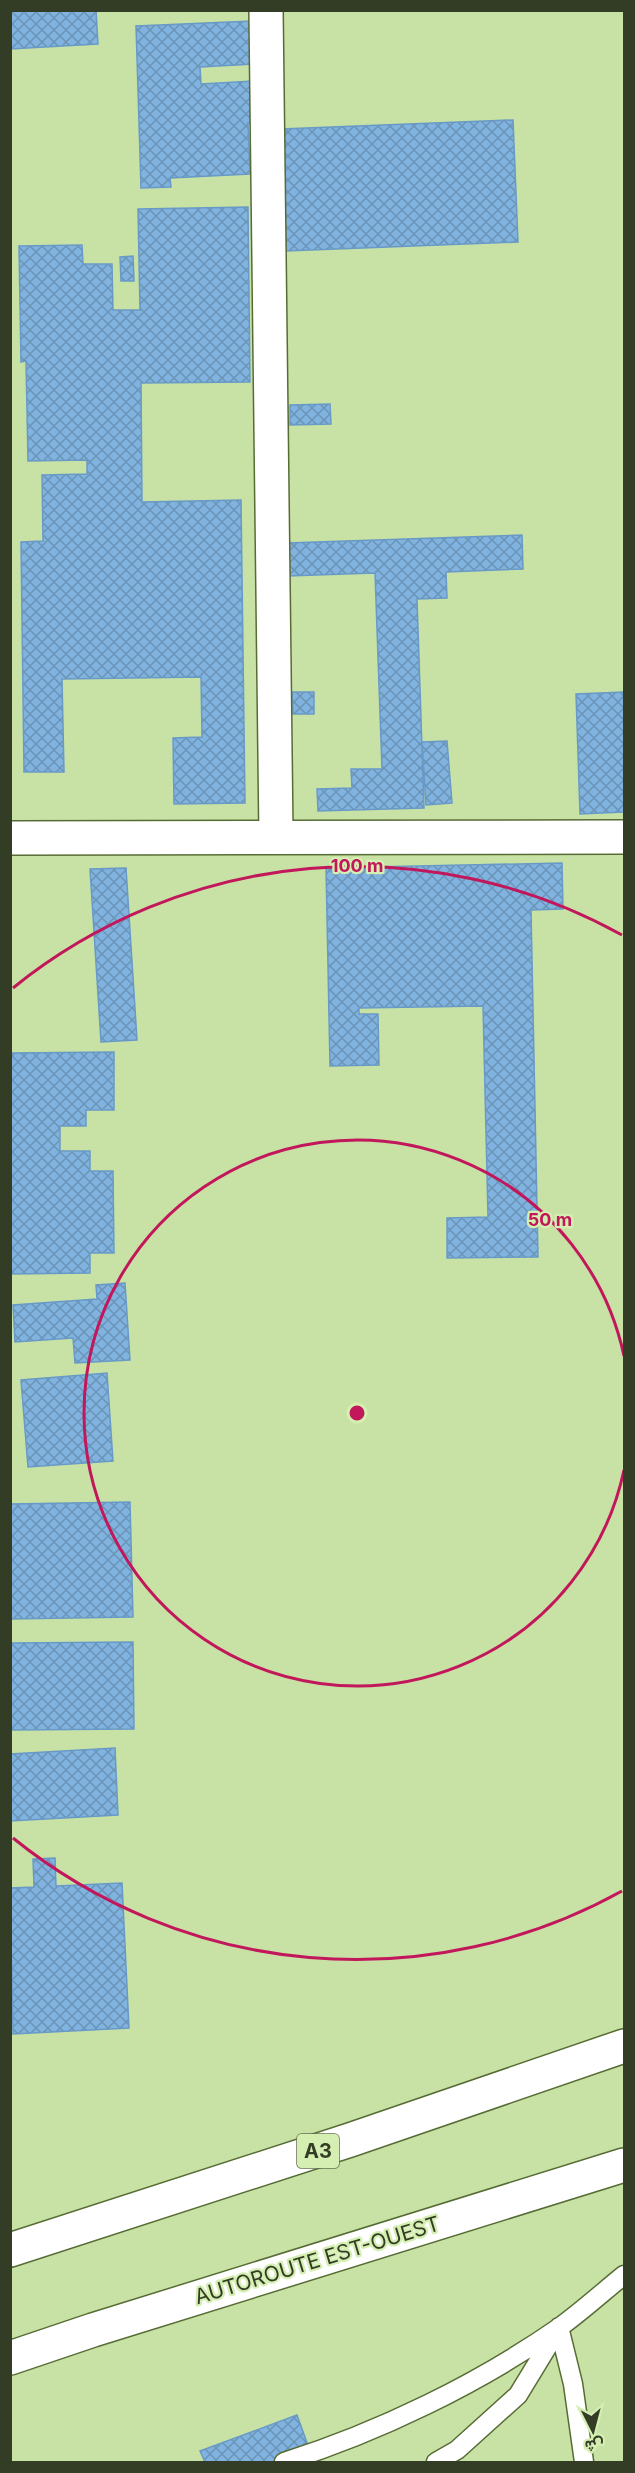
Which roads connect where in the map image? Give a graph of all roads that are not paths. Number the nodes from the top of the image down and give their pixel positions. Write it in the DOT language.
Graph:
graph roads {
  1 [pos="266,10"];
  2 [pos="276,836"];
  3 [pos="624,837"];
  4 [pos="10,838"];
  5 [pos="624,2046"];
  6 [pos="624,2164"];
  7 [pos="10,2250"];
  8 [pos="624,2275"];
  9 [pos="559,2327"];
  10 [pos="10,2358"];
  11 [pos="284,2463"];
  12 [pos="436,2463"];
  13 [pos="584,2463"];
  1 -- 2 [label="main road"];
  2 -- 3 [label="main road"];
  2 -- 4 [label="main road"];
  5 -- 7 [label="main road, A3"];
  6 -- 10 [label="main road, AUTOROUTE EST-OUEST"];
  8 -- 9 [label="lane"];
  9 -- 11 [label="lane"];
  9 -- 12 [label="lane"];
  9 -- 13 [label="lane"];
}
